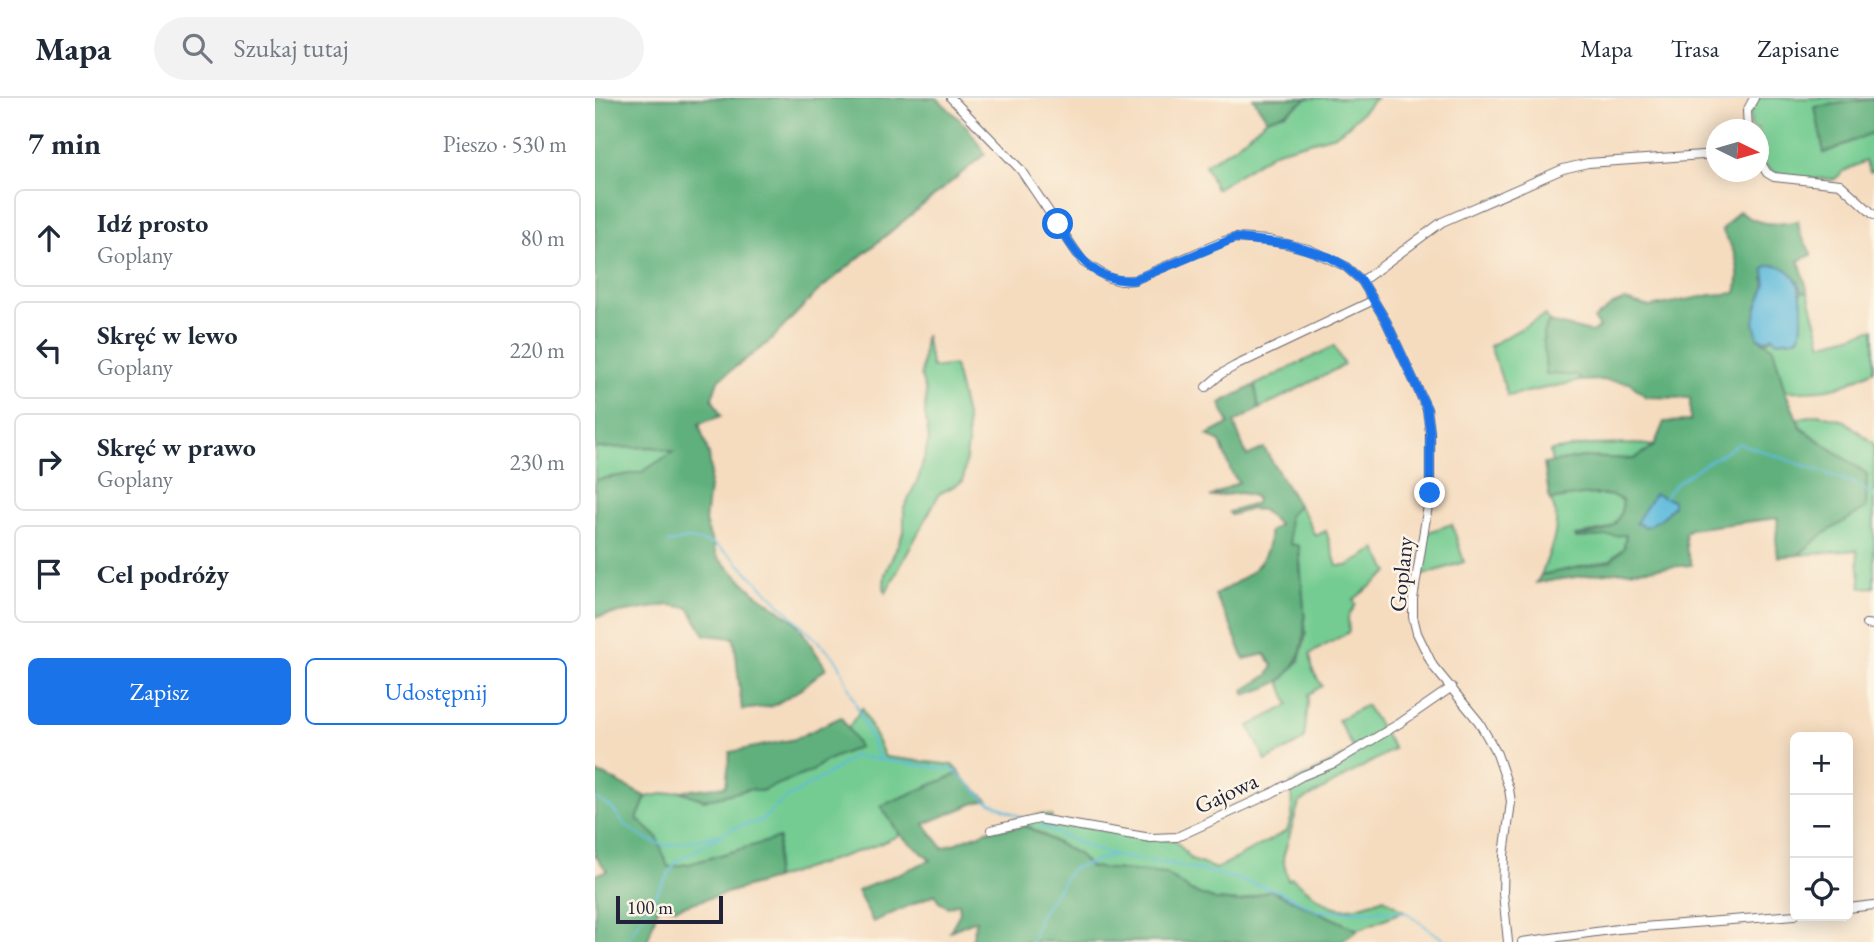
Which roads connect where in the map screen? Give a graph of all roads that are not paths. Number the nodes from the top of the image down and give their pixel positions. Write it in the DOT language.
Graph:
graph roads {
  1 [pos="951,98"];
  2 [pos="1754,98"];
  3 [pos="1747,119"];
  4 [pos="1706,155"];
  5 [pos="1769,174"];
  6 [pos="1874,215"];
  7 [pos="1362,281"];
  8 [pos="1374,300"];
  9 [pos="1206,387"];
  10 [pos="1452,687"];
  11 [pos="991,830"];
  12 [pos="1874,905"];
  13 [pos="1853,907"];
  14 [pos="1790,915"];
  15 [pos="1508,942"];
  16 [pos="1522,942"];
  1 -- 7 [label="street, Goplany"];
  2 -- 3 [label="street"];
  4 -- 7 [label="street"];
  5 -- 6 [label="street"];
  7 -- 8 [label="street, Goplany"];
  8 -- 9 [label="street"];
  8 -- 10 [label="street, Goplany"];
  10 -- 11 [label="street, Gajowa"];
  10 -- 15 [label="street, Goplany"];
  12 -- 13 [label="street"];
  14 -- 16 [label="street"];
}
